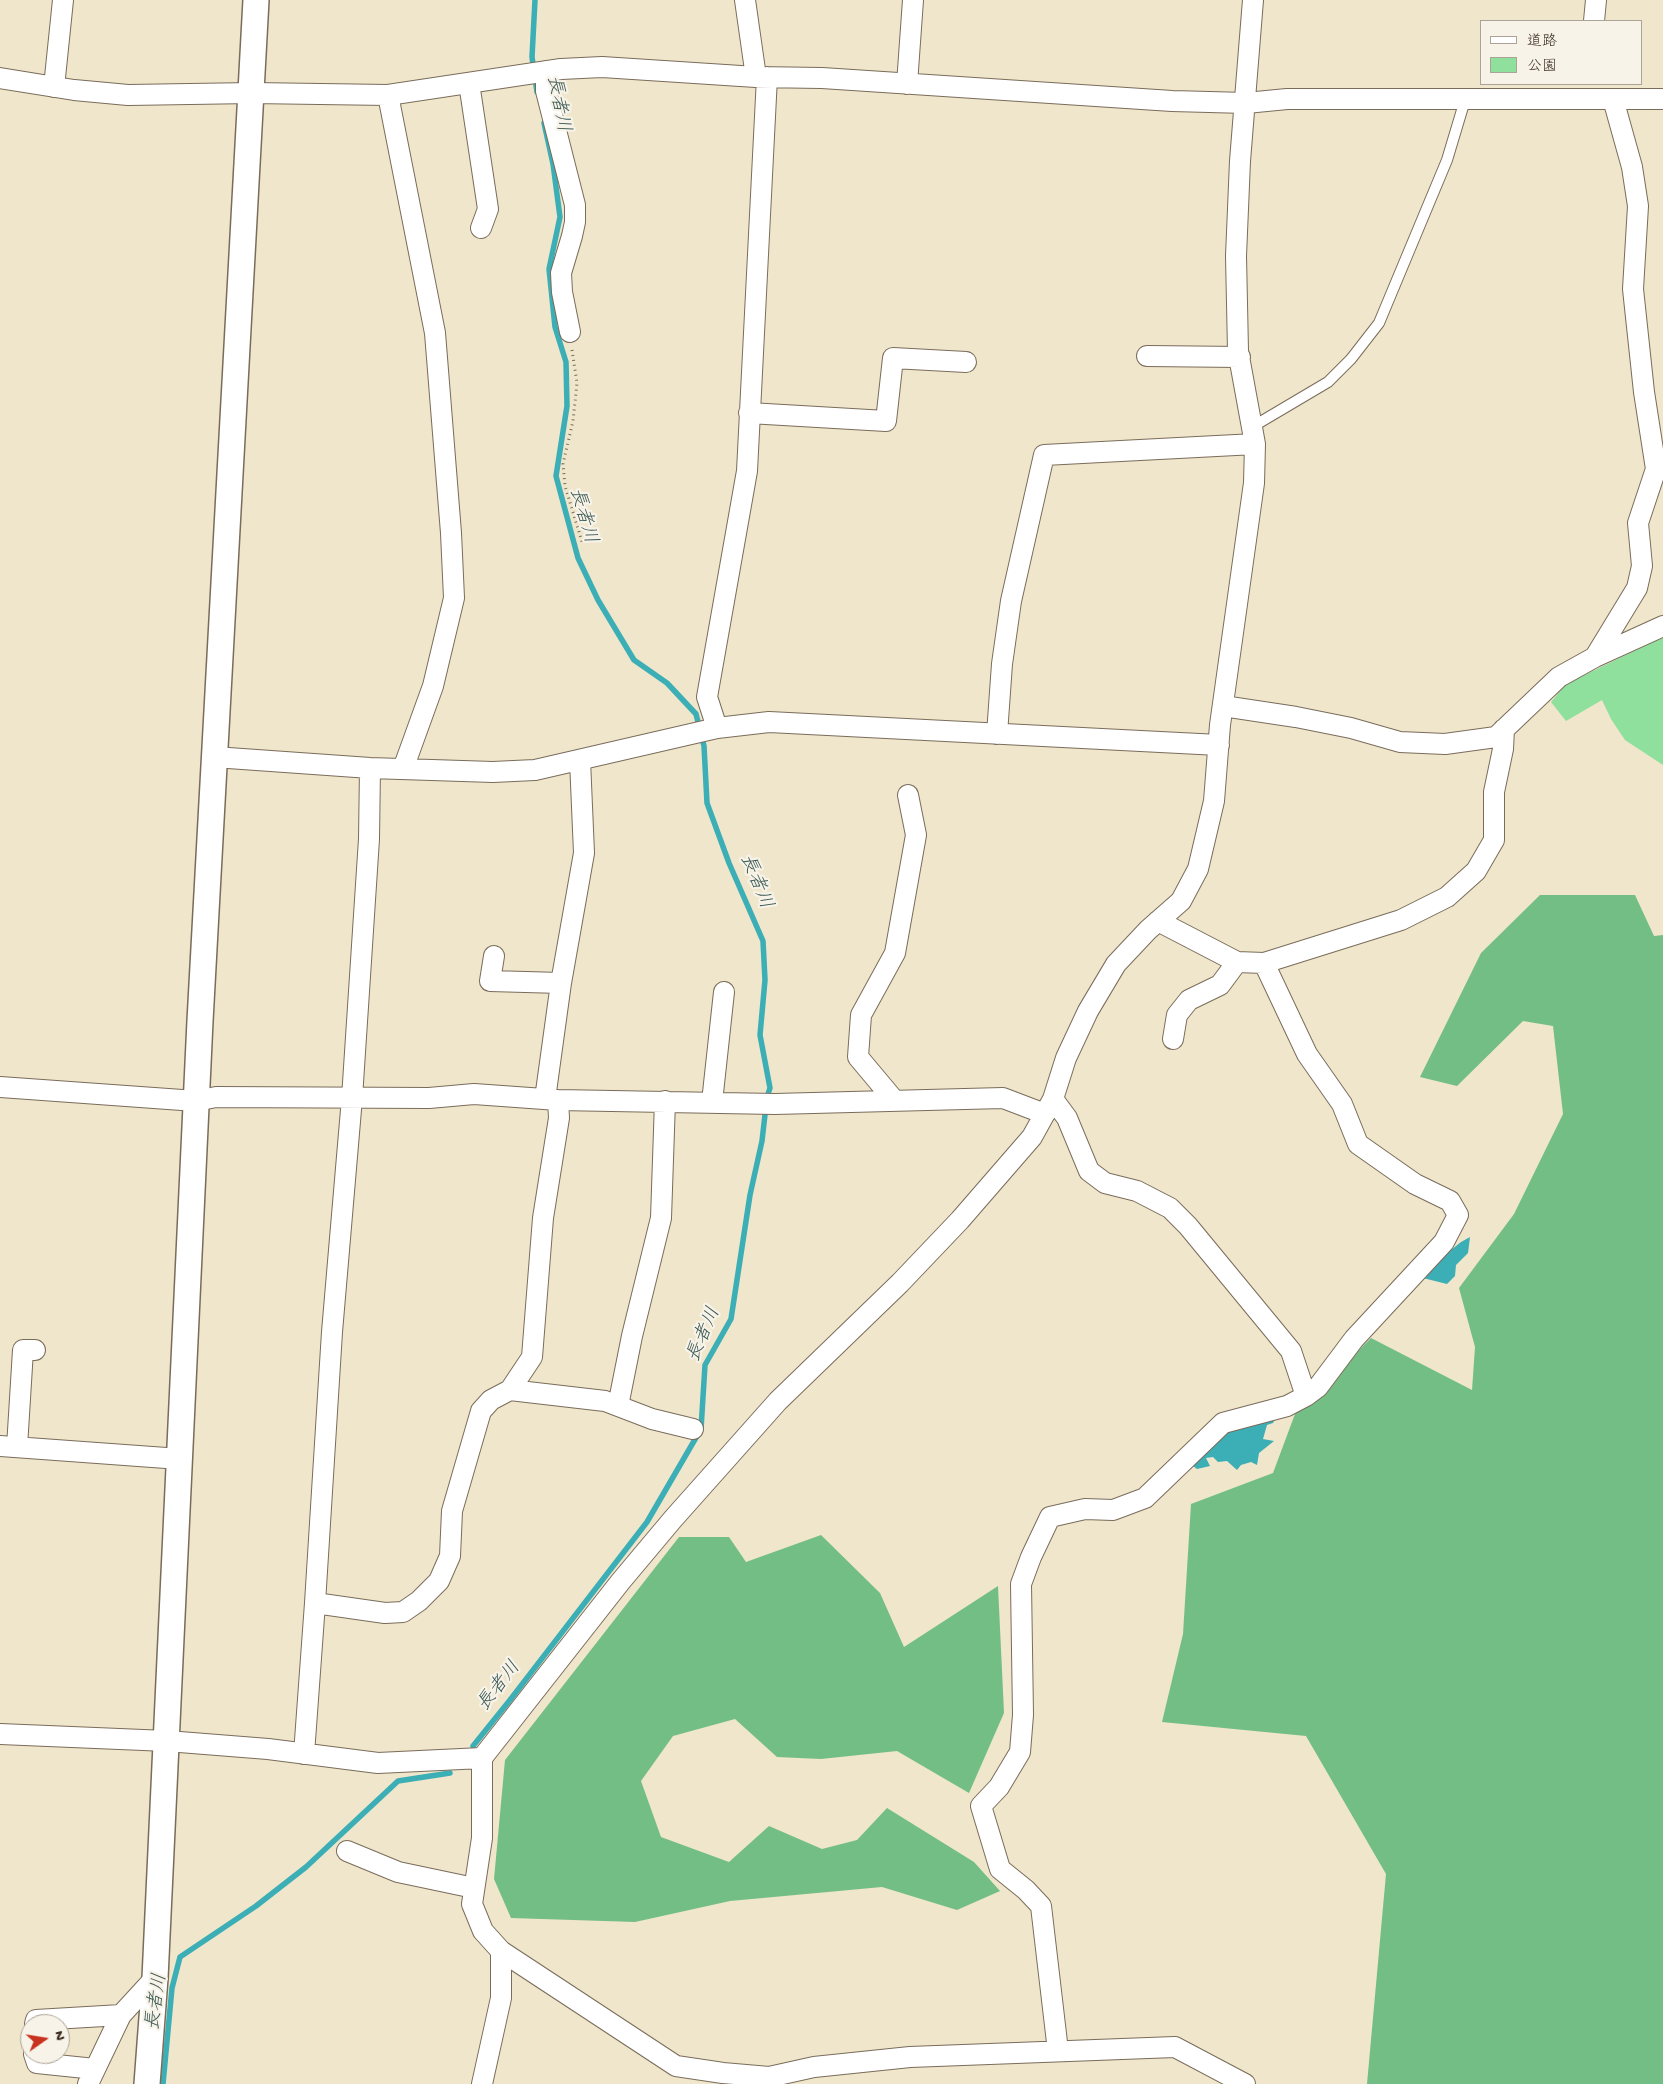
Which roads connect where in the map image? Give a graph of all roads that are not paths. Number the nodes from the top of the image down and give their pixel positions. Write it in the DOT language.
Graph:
graph roads {
  1 [pos="63,0"];
  2 [pos="256,0"];
  3 [pos="745,0"];
  4 [pos="912,0"];
  5 [pos="1253,0"];
  6 [pos="1596,0"];
  7 [pos="1594,20"];
  8 [pos="536,72"];
  9 [pos="761,77"];
  10 [pos="0,78"];
  11 [pos="469,83"];
  12 [pos="907,84"];
  13 [pos="54,87"];
  14 [pos="1590,92"];
  15 [pos="252,93"];
  16 [pos="388,95"];
  17 [pos="1613,99"];
  18 [pos="1663,99"];
  19 [pos="1465,100"];
  20 [pos="1246,103"];
  21 [pos="482,228"];
  22 [pos="570,332"];
  23 [pos="1147,356"];
  24 [pos="1240,357"];
  25 [pos="966,362"];
  26 [pos="749,413"];
  27 [pos="1253,435"];
  28 [pos="1663,626"];
  29 [pos="1595,657"];
  30 [pos="1223,706"];
  31 [pos="714,729"];
  32 [pos="1504,729"];
  33 [pos="997,734"];
  34 [pos="1219,745"];
  35 [pos="214,757"];
  36 [pos="580,760"];
  37 [pos="370,768"];
  38 [pos="403,769"];
  39 [pos="908,795"];
  40 [pos="1158,921"];
  41 [pos="494,956"];
  42 [pos="1237,962"];
  43 [pos="1264,963"];
  44 [pos="562,983"];
  45 [pos="724,992"];
  46 [pos="1173,1039"];
  47 [pos="0,1087"];
  48 [pos="352,1098"];
  49 [pos="551,1099"];
  50 [pos="196,1100"];
  51 [pos="894,1100"];
  52 [pos="665,1101"];
  53 [pos="712,1102"];
  54 [pos="1049,1106"];
  55 [pos="35,1350"];
  56 [pos="510,1390"];
  57 [pos="1306,1396"];
  58 [pos="618,1406"];
  59 [pos="693,1429"];
  60 [pos="8,1447"];
  61 [pos="180,1459"];
  62 [pos="315,1602"];
  63 [pos="0,1734"];
  64 [pos="167,1741"];
  65 [pos="304,1754"];
  66 [pos="482,1758"];
  67 [pos="347,1851"];
  68 [pos="474,1888"];
  69 [pos="501,1951"];
  70 [pos="155,1978"];
  71 [pos="121,2015"];
  72 [pos="70,2018"];
  73 [pos="1058,2051"];
  74 [pos="41,2064"];
  75 [pos="91,2076"];
  76 [pos="772,2081"];
  77 [pos="147,2084"];
  78 [pos="482,2084"];
  79 [pos="1245,2084"];
  1 -- 13 [label="street"];
  2 -- 15 [label="street"];
  3 -- 9 [label="street"];
  4 -- 12 [label="street"];
  5 -- 20 [label="street"];
  6 -- 7 [label="street"];
  8 -- 9 [label="street"];
  8 -- 11 [label="street"];
  8 -- 22 [label="street"];
  9 -- 12 [label="street"];
  9 -- 26 [label="street"];
  10 -- 13 [label="street"];
  11 -- 16 [label="street"];
  11 -- 21 [label="street"];
  12 -- 20 [label="street"];
  13 -- 15 [label="street"];
  14 -- 17 [label="street"];
  14 -- 19 [label="street"];
  15 -- 16 [label="street"];
  15 -- 35 [label="street"];
  16 -- 38 [label="street"];
  17 -- 18 [label="street"];
  17 -- 29 [label="street"];
  19 -- 20 [label="street"];
  19 -- 27 [label="lane"];
  20 -- 24 [label="street"];
  23 -- 24 [label="street"];
  24 -- 27 [label="street"];
  25 -- 26 [label="street"];
  26 -- 31 [label="street"];
  27 -- 30 [label="street"];
  27 -- 33 [label="street"];
  28 -- 29 [label="street"];
  29 -- 32 [label="street"];
  30 -- 32 [label="street"];
  30 -- 34 [label="street"];
  31 -- 33 [label="street"];
  31 -- 36 [label="street"];
  32 -- 43 [label="street"];
  33 -- 34 [label="street"];
  34 -- 40 [label="street"];
  35 -- 37 [label="street"];
  35 -- 50 [label="street"];
  36 -- 38 [label="street"];
  36 -- 44 [label="street"];
  37 -- 38 [label="street"];
  37 -- 48 [label="street"];
  39 -- 51 [label="street"];
  40 -- 42 [label="street"];
  40 -- 54 [label="street"];
  41 -- 44 [label="street"];
  42 -- 43 [label="street"];
  42 -- 46 [label="street"];
  43 -- 57 [label="street"];
  44 -- 49 [label="street"];
  45 -- 53 [label="street"];
  47 -- 50 [label="street"];
  48 -- 49 [label="street"];
  48 -- 50 [label="street"];
  48 -- 62 [label="street"];
  49 -- 52 [label="street"];
  49 -- 56 [label="street"];
  50 -- 61 [label="street"];
  51 -- 53 [label="street"];
  51 -- 54 [label="street"];
  52 -- 53 [label="street"];
  52 -- 58 [label="street"];
  54 -- 57 [label="street"];
  54 -- 66 [label="street"];
  55 -- 60 [label="street"];
  56 -- 58 [label="street"];
  56 -- 62 [label="street"];
  57 -- 73 [label="street"];
  58 -- 59 [label="street"];
  60 -- 61 [label="street"];
  61 -- 64 [label="street"];
  62 -- 65 [label="street"];
  63 -- 64 [label="street"];
  64 -- 65 [label="street"];
  64 -- 70 [label="street"];
  65 -- 66 [label="street"];
  66 -- 68 [label="street"];
  67 -- 68 [label="street"];
  68 -- 69 [label="street"];
  69 -- 76 [label="street"];
  69 -- 78 [label="street"];
  70 -- 71 [label="street"];
  70 -- 77 [label="street"];
  71 -- 72 [label="street"];
  71 -- 75 [label="street"];
  73 -- 76 [label="street"];
  73 -- 79 [label="street"];
  74 -- 75 [label="street"];
}
